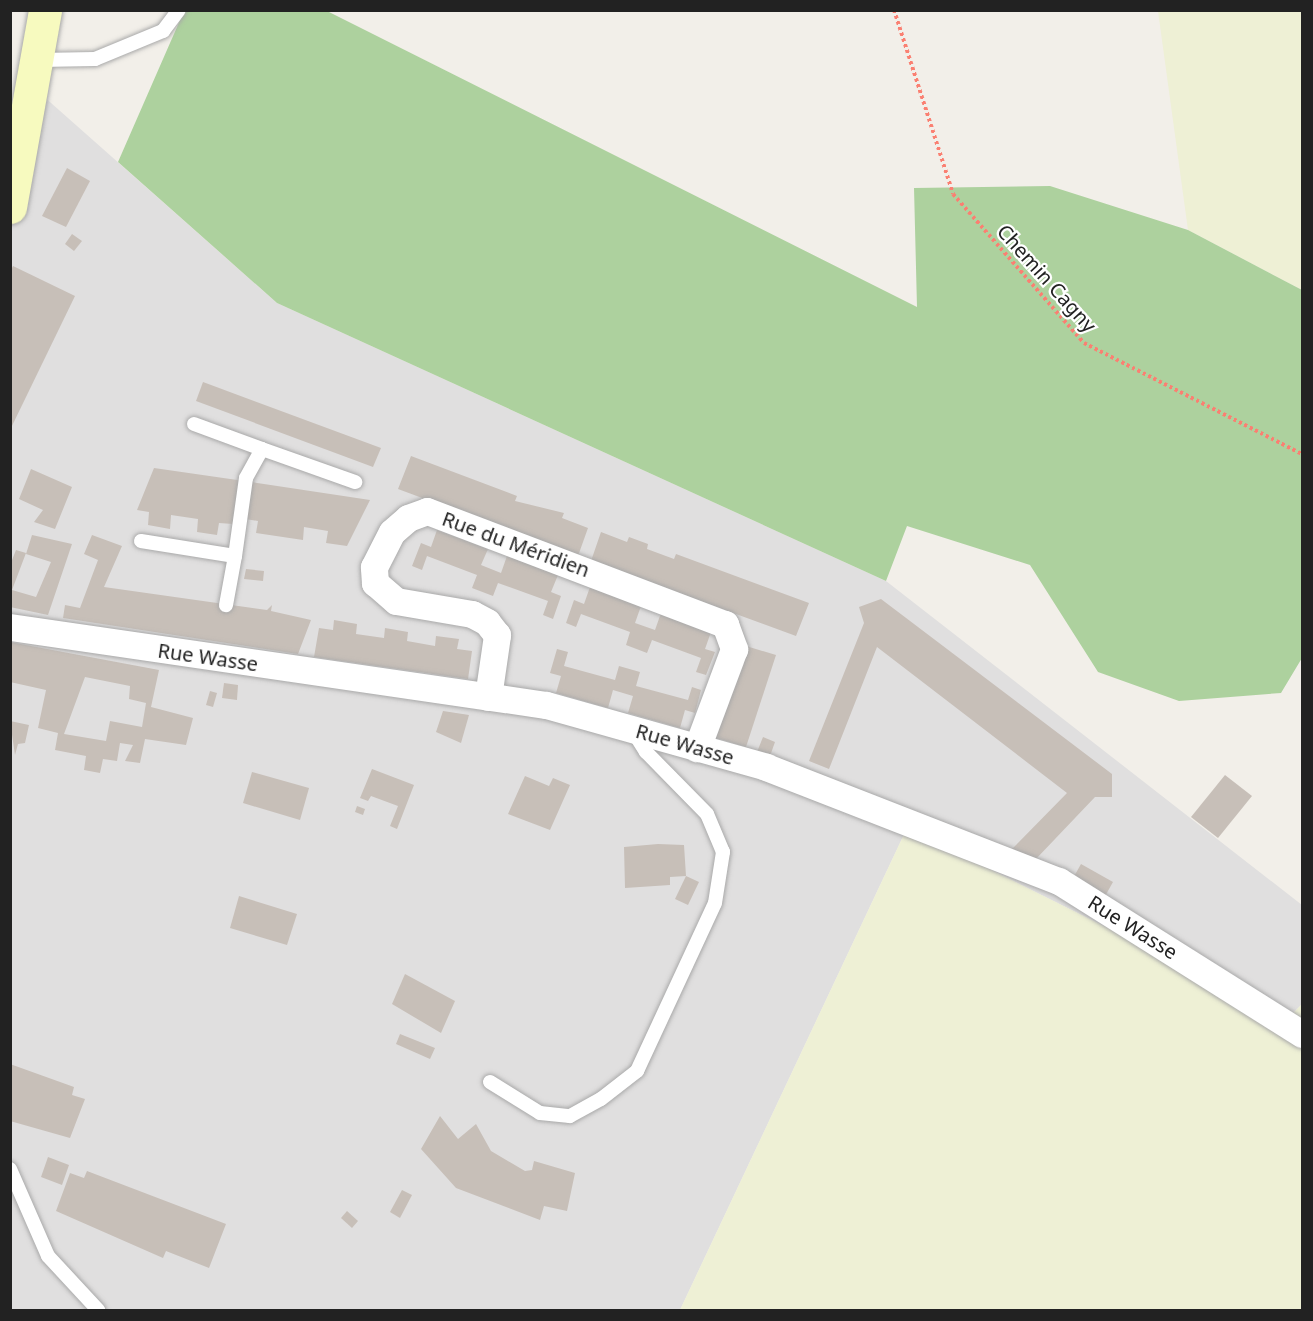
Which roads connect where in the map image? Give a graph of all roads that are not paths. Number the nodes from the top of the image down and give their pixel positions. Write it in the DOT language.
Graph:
graph roads {
  1 [pos="45,10"];
  2 [pos="179,10"];
  3 [pos="39,53"];
  4 [pos="10,207"];
  5 [pos="194,424"];
  6 [pos="262,449"];
  7 [pos="355,482"];
  8 [pos="141,541"];
  9 [pos="236,556"];
  10 [pos="226,605"];
  11 [pos="10,627"];
  12 [pos="488,697"];
  13 [pos="632,729"];
  14 [pos="697,748"];
  15 [pos="1302,1034"];
  16 [pos="490,1082"];
  17 [pos="10,1169"];
  18 [pos="98,1311"];
  1 -- 3 [label="main road"];
  2 -- 3 [label="lane"];
  3 -- 4 [label="main road"];
  5 -- 6 [label="lane"];
  6 -- 7 [label="lane"];
  6 -- 9 [label="lane"];
  8 -- 9 [label="lane"];
  9 -- 10 [label="lane"];
  11 -- 12 [label="street, Rue Wasse"];
  12 -- 13 [label="street, Rue Wasse"];
  12 -- 14 [label="street, Rue du Méridien"];
  13 -- 14 [label="street, Rue Wasse"];
  13 -- 16 [label="lane"];
  14 -- 15 [label="street, Rue Wasse"];
  17 -- 18 [label="lane"];
}
